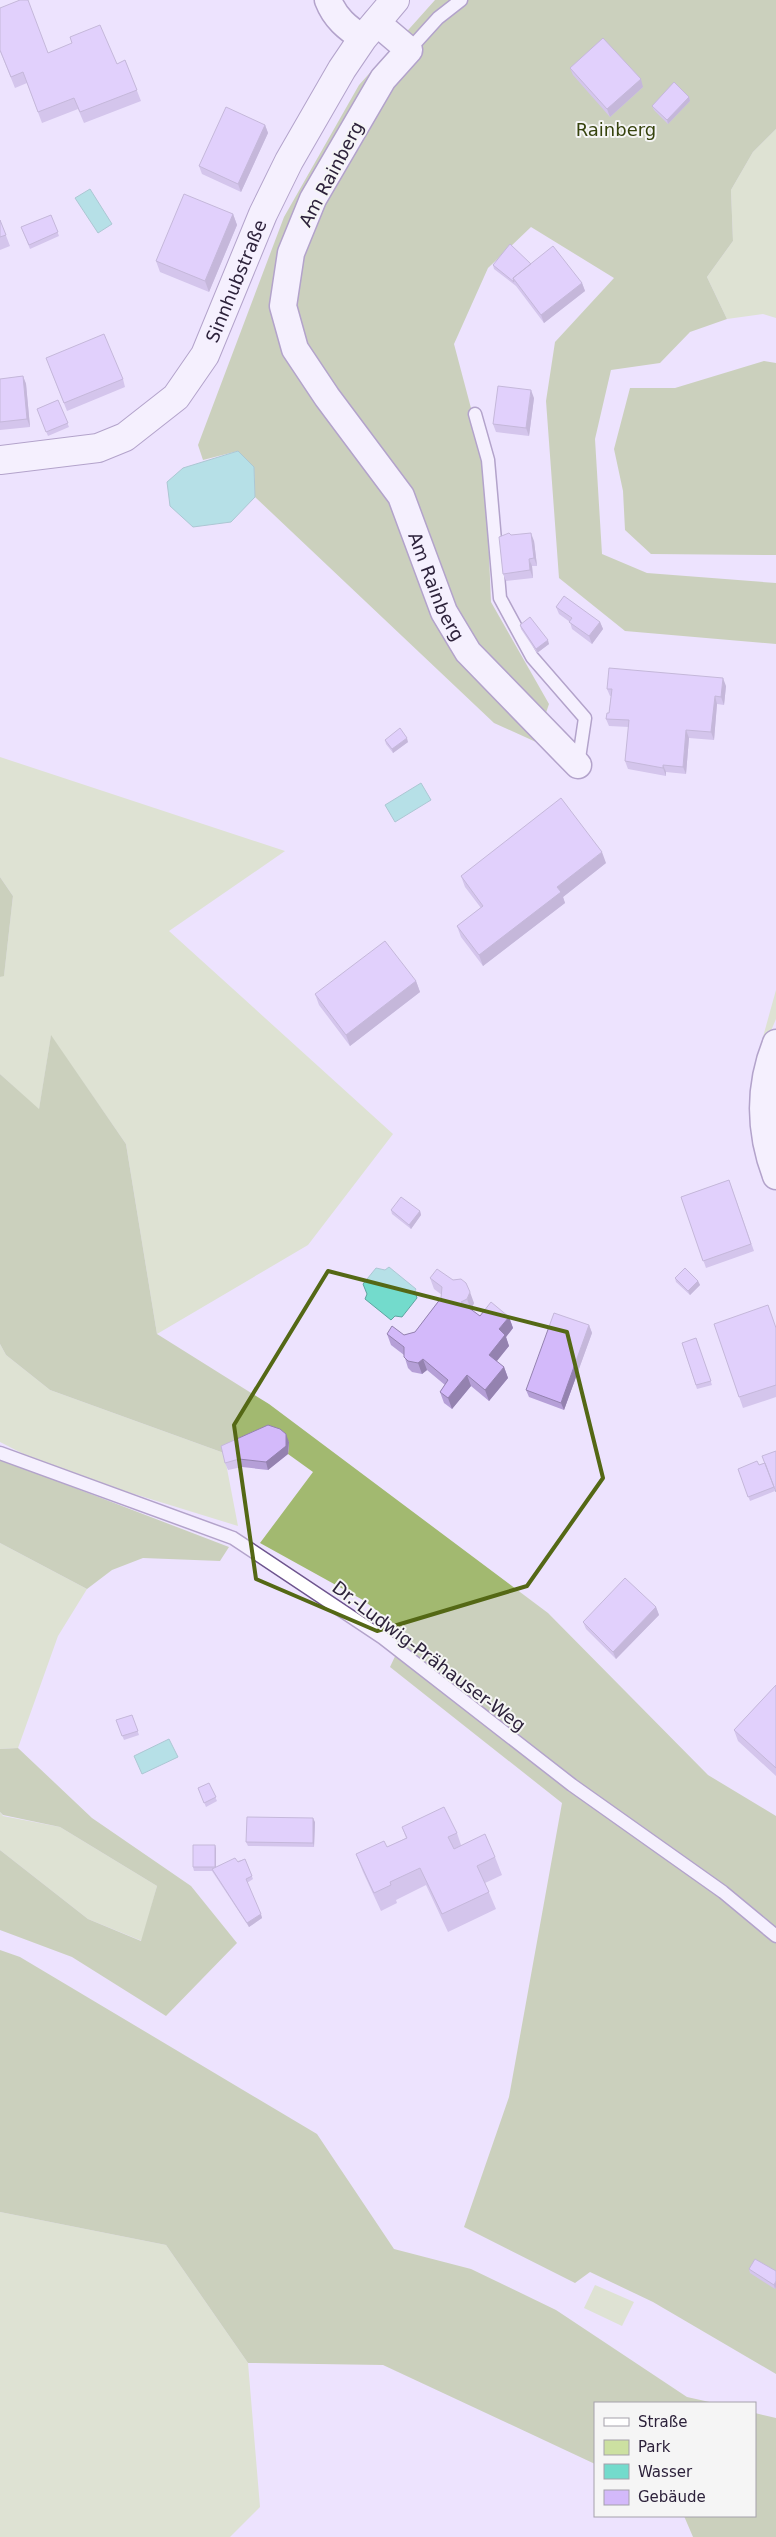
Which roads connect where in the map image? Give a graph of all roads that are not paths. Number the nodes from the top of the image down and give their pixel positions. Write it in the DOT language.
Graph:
graph roads {
  1 [pos="328,0"];
  2 [pos="395,0"];
  3 [pos="461,0"];
  4 [pos="370,30"];
  5 [pos="409,50"];
  6 [pos="475,414"];
  7 [pos="0,460"];
  8 [pos="578,765"];
  9 [pos="776,1043"];
  10 [pos="776,1176"];
  11 [pos="0,1452"];
  12 [pos="776,1936"];
  1 -- 4 [label="street"];
  2 -- 4 [label="street, Sinnhubstraße"];
  3 -- 5 [label="lane, Am Rainberg"];
  4 -- 5 [label="street"];
  4 -- 7 [label="street, Sinnhubstraße"];
  5 -- 8 [label="street, Am Rainberg"];
  6 -- 8 [label="lane, Am Rainberg"];
  9 -- 10 [label="street"];
  11 -- 12 [label="lane, Dr.-Ludwig-Prähauser-Weg"];
}
